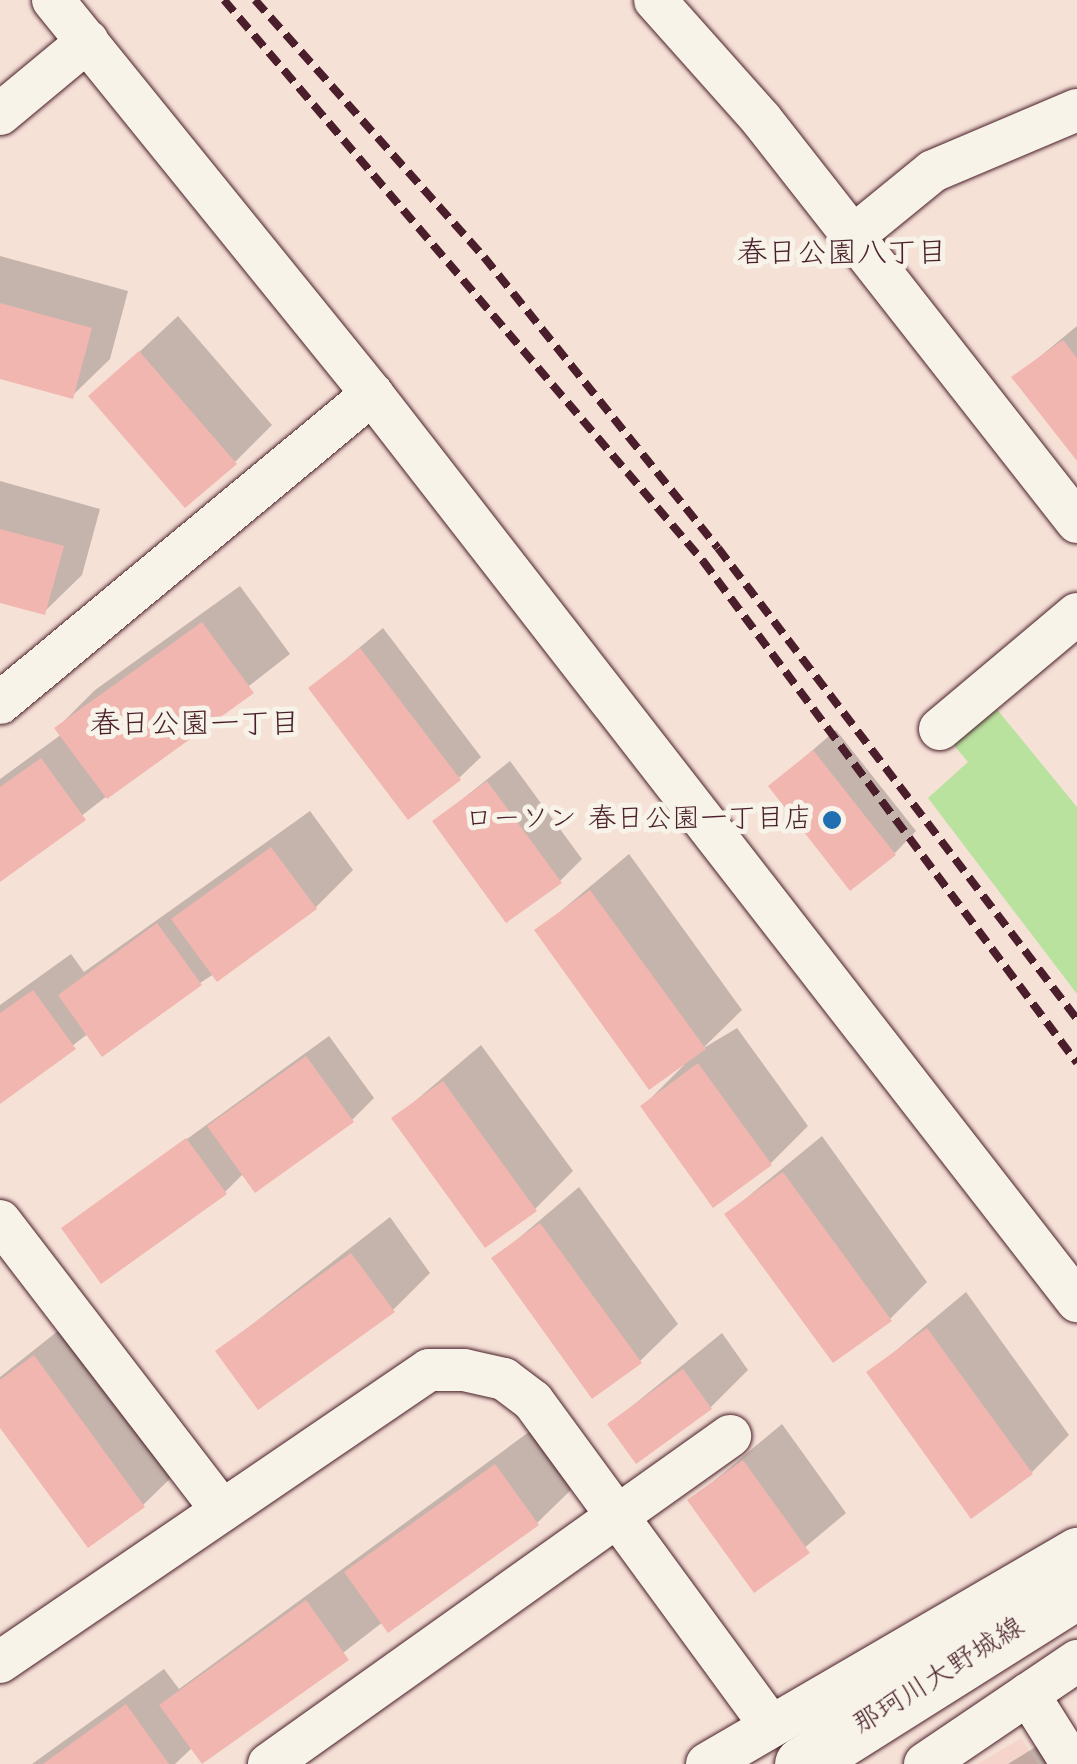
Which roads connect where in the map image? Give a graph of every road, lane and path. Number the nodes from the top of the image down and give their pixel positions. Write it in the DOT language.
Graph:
graph roads {
  1 [pos="52,0"];
  2 [pos="655,0"];
  3 [pos="88,41"];
  4 [pos="1077,110"];
  5 [pos="0,114"];
  6 [pos="852,237"];
  7 [pos="372,394"];
  8 [pos="1077,522"];
  9 [pos="1077,614"];
  10 [pos="0,704"];
  11 [pos="940,729"];
  12 [pos="0,1221"];
  13 [pos="1077,1300"];
  14 [pos="730,1436"];
  15 [pos="222,1510"];
  16 [pos="612,1513"];
  17 [pos="1077,1549"];
  18 [pos="1077,1591"];
  19 [pos="1077,1661"];
  20 [pos="0,1662"];
  21 [pos="1028,1694"];
  22 [pos="785,1744"];
  23 [pos="269,1764"];
  24 [pos="707,1764"];
  25 [pos="925,1764"];
  26 [pos="1072,1764"];
  1 -- 3 [label="street"];
  2 -- 6 [label="street"];
  3 -- 5 [label="street"];
  3 -- 7 [label="street"];
  4 -- 6 [label="street"];
  6 -- 8 [label="street"];
  7 -- 10 [label="street"];
  7 -- 13 [label="street"];
  9 -- 11 [label="street"];
  12 -- 15 [label="street"];
  14 -- 16 [label="street"];
  15 -- 16 [label="street"];
  15 -- 20 [label="street"];
  16 -- 22 [label="street"];
  16 -- 23 [label="street"];
  17 -- 22 [label="street"];
  18 -- 22 [label="main road, 那珂川大野城線"];
  19 -- 21 [label="street"];
  21 -- 25 [label="street"];
  21 -- 26 [label="street"];
  22 -- 24 [label="street"];
}
